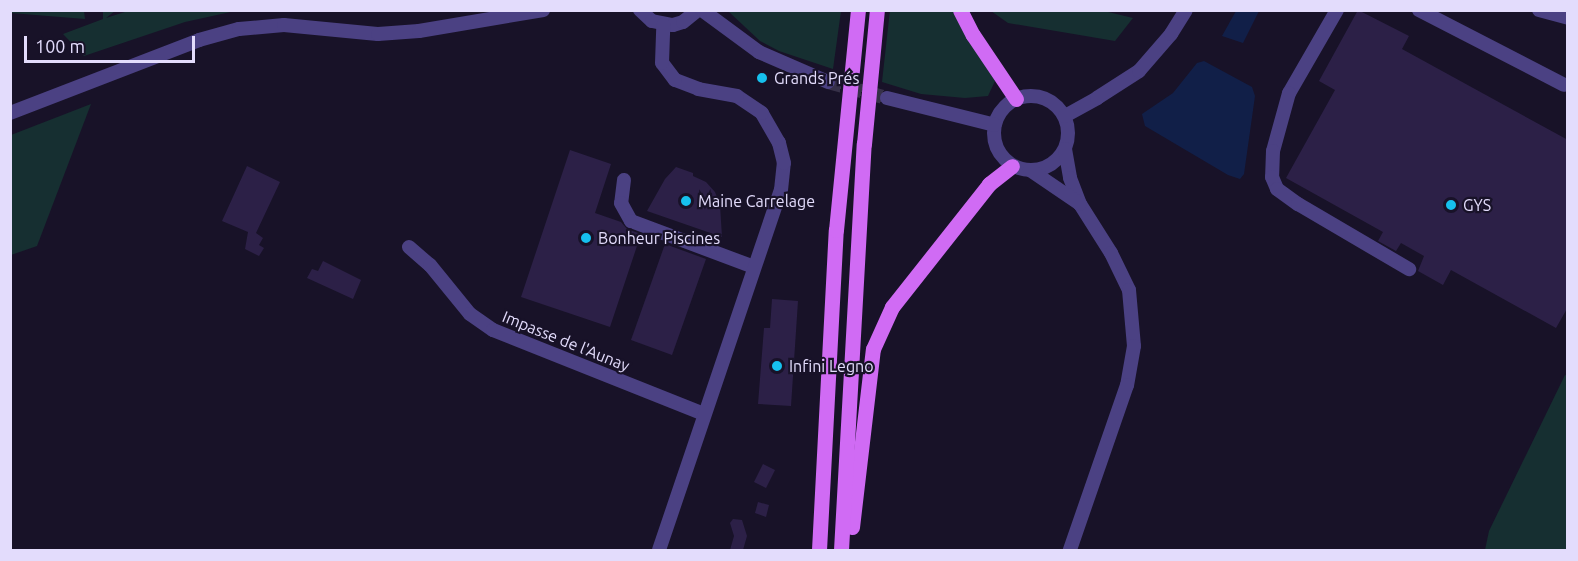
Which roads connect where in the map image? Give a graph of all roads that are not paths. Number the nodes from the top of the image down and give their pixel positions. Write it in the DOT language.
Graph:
graph roads {
  1 [pos="543,10"];
  2 [pos="640,10"];
  3 [pos="700,10"];
  4 [pos="851,10"];
  5 [pos="858,10"];
  6 [pos="877,10"];
  7 [pos="960,10"];
  8 [pos="1186,10"];
  9 [pos="1337,10"];
  10 [pos="1419,10"];
  11 [pos="1539,10"];
  12 [pos="1568,18"];
  13 [pos="663,25"];
  14 [pos="851,53"];
  15 [pos="828,82"];
  16 [pos="1564,85"];
  17 [pos="887,98"];
  18 [pos="1016,99"];
  19 [pos="10,113"];
  20 [pos="1065,116"];
  21 [pos="994,125"];
  22 [pos="1065,149"];
  23 [pos="1012,166"];
  24 [pos="1030,170"];
  25 [pos="624,180"];
  26 [pos="1080,204"];
  27 [pos="409,247"];
  28 [pos="754,267"];
  29 [pos="1409,269"];
  30 [pos="704,414"];
  31 [pos="659,550"];
  32 [pos="819,550"];
  33 [pos="841,550"];
  34 [pos="849,550"];
  35 [pos="1070,550"];
  1 -- 19 [label="street"];
  2 -- 13 [label="street"];
  3 -- 13 [label="street"];
  3 -- 15 [label="street"];
  4 -- 14 [label="main road"];
  5 -- 14 [label="main road"];
  6 -- 33 [label="main road"];
  7 -- 18 [label="main road"];
  8 -- 20 [label="street"];
  9 -- 29 [label="street"];
  10 -- 16 [label="street"];
  11 -- 12 [label="street"];
  13 -- 28 [label="street"];
  14 -- 32 [label="main road"];
  17 -- 21 [label="street"];
  18 -- 20 [label="street"];
  18 -- 21 [label="street"];
  20 -- 22 [label="street"];
  21 -- 23 [label="street"];
  22 -- 24 [label="street"];
  22 -- 26 [label="street"];
  23 -- 24 [label="street"];
  23 -- 34 [label="main road"];
  24 -- 26 [label="street"];
  25 -- 28 [label="street"];
  26 -- 35 [label="street"];
  27 -- 30 [label="street, Impasse de l'Aunay"];
  28 -- 30 [label="street"];
  30 -- 31 [label="street"];
}
